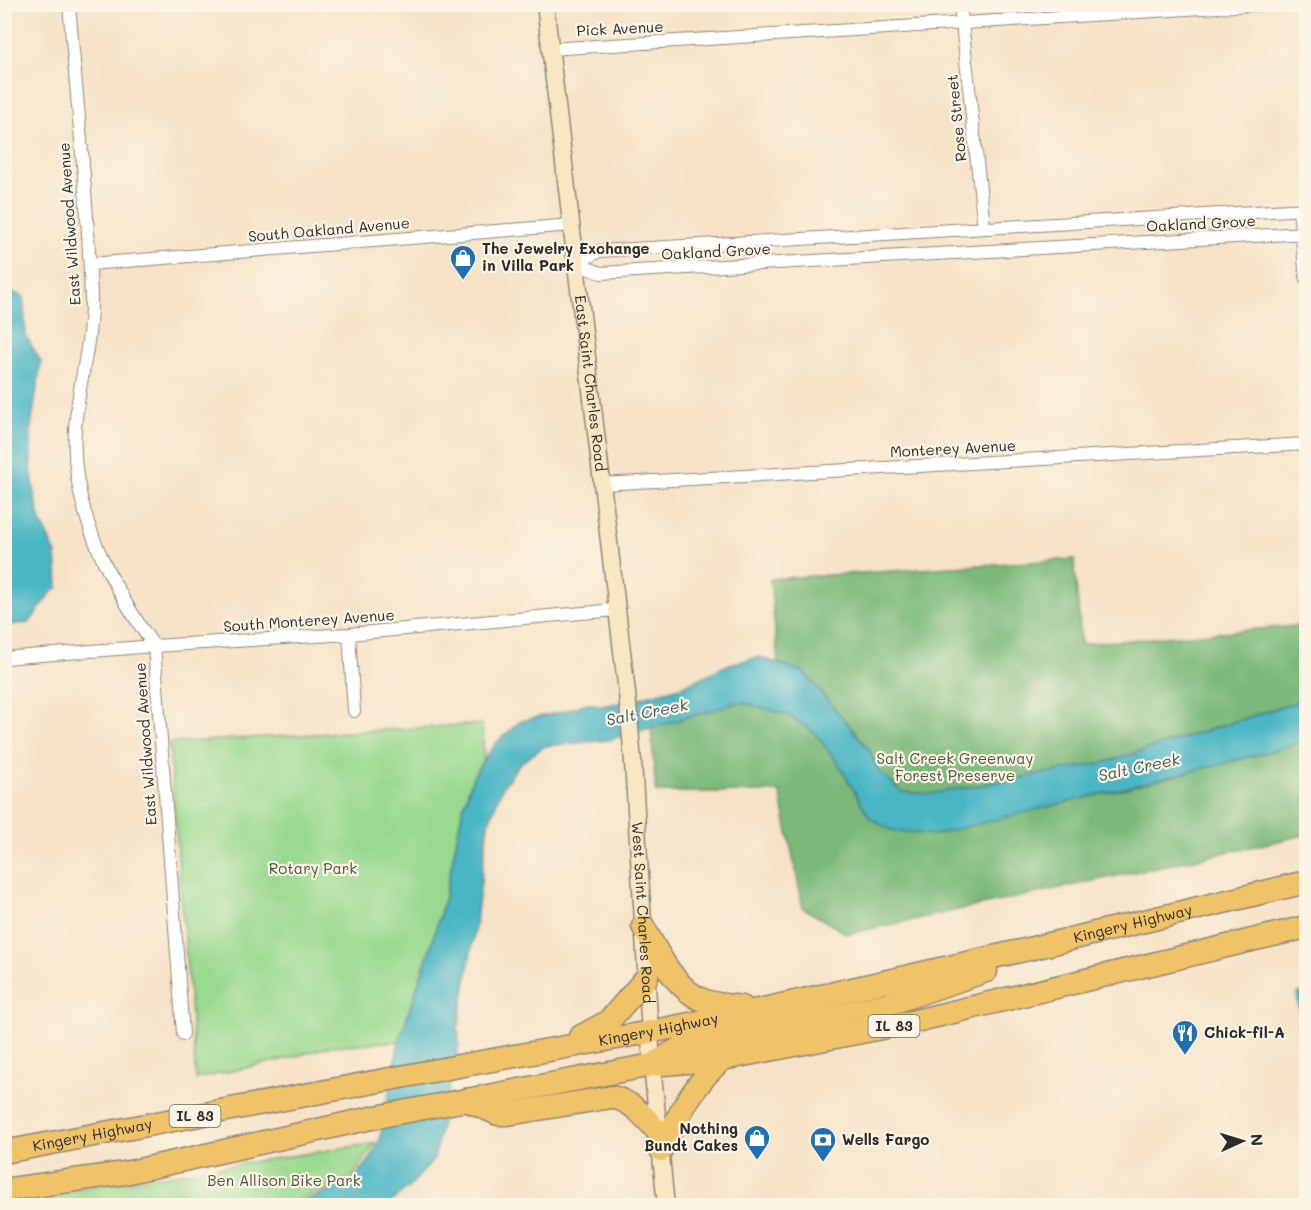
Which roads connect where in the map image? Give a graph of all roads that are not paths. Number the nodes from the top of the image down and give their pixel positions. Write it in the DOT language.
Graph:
graph roads {
  1 [pos="69,4"];
  2 [pos="545,4"];
  3 [pos="960,4"];
  4 [pos="1266,4"];
  5 [pos="962,23"];
  6 [pos="550,49"];
  7 [pos="1303,209"];
  8 [pos="571,225"];
  9 [pos="984,227"];
  10 [pos="1304,233"];
  11 [pos="90,264"];
  12 [pos="576,264"];
  13 [pos="1306,278"];
  14 [pos="1306,444"];
  15 [pos="602,484"];
  16 [pos="616,610"];
  17 [pos="349,634"];
  18 [pos="154,646"];
  19 [pos="4,658"];
  20 [pos="354,711"];
  21 [pos="633,762"];
  22 [pos="1306,882"];
  23 [pos="643,926"];
  24 [pos="1306,927"];
  25 [pos="1033,948"];
  26 [pos="646,977"];
  27 [pos="762,1009"];
  28 [pos="650,1032"];
  29 [pos="183,1034"];
  30 [pos="561,1047"];
  31 [pos="723,1059"];
  32 [pos="652,1065"];
  33 [pos="459,1101"];
  34 [pos="660,1142"];
  35 [pos="4,1152"];
  36 [pos="4,1191"];
  37 [pos="666,1206"];
  1 -- 11 [label="street, East Wildwood Avenue"];
  2 -- 6 [label="main road, East Saint Charles Road"];
  3 -- 5 [label="street, Rose Street"];
  4 -- 5 [label="street, Pick Avenue"];
  5 -- 6 [label="street, Pick Avenue"];
  5 -- 9 [label="street, Rose Street"];
  6 -- 8 [label="main road, East Saint Charles Road"];
  7 -- 9 [label="street, Oakland Grove"];
  7 -- 10 [label="street"];
  8 -- 11 [label="street, South Oakland Avenue"];
  8 -- 12 [label="main road, East Saint Charles Road"];
  9 -- 12 [label="street, Oakland Grove"];
  10 -- 12 [label="street, Oakland Grove"];
  10 -- 13 [label="street"];
  11 -- 18 [label="street, East Wildwood Avenue"];
  12 -- 15 [label="main road, East Saint Charles Road"];
  14 -- 15 [label="street, Monterey Avenue"];
  15 -- 16 [label="main road, East Saint Charles Road"];
  16 -- 17 [label="street, South Monterey Avenue"];
  16 -- 21 [label="main road, East Saint Charles Road"];
  17 -- 18 [label="street, South Monterey Avenue"];
  17 -- 20 [label="street"];
  18 -- 19 [label="street, South Monterey Avenue"];
  18 -- 29 [label="street, East Wildwood Avenue"];
  21 -- 23 [label="main road, West Saint Charles Road"];
  22 -- 25 [label="highway, Kingery Highway / IL 83"];
  23 -- 26 [label="main road, West Saint Charles Road"];
  23 -- 27 [label="highway"];
  24 -- 31 [label="highway, IL 83"];
  25 -- 27 [label="highway, Kingery Highway / IL 83"];
  25 -- 32 [label="highway"];
  26 -- 28 [label="main road, West Saint Charles Road"];
  26 -- 30 [label="highway"];
  27 -- 28 [label="highway, Kingery Highway / IL 83"];
  28 -- 30 [label="highway, Kingery Highway / IL 83"];
  28 -- 32 [label="main road, West Saint Charles Road"];
  30 -- 35 [label="highway, Kingery Highway / IL 83"];
  31 -- 32 [label="highway, IL 83"];
  31 -- 34 [label="highway"];
  32 -- 33 [label="highway, IL 83"];
  32 -- 34 [label="main road, West Saint Charles Road"];
  33 -- 34 [label="highway"];
  33 -- 36 [label="highway, IL 83"];
  34 -- 37 [label="main road, West Saint Charles Road"];
}
